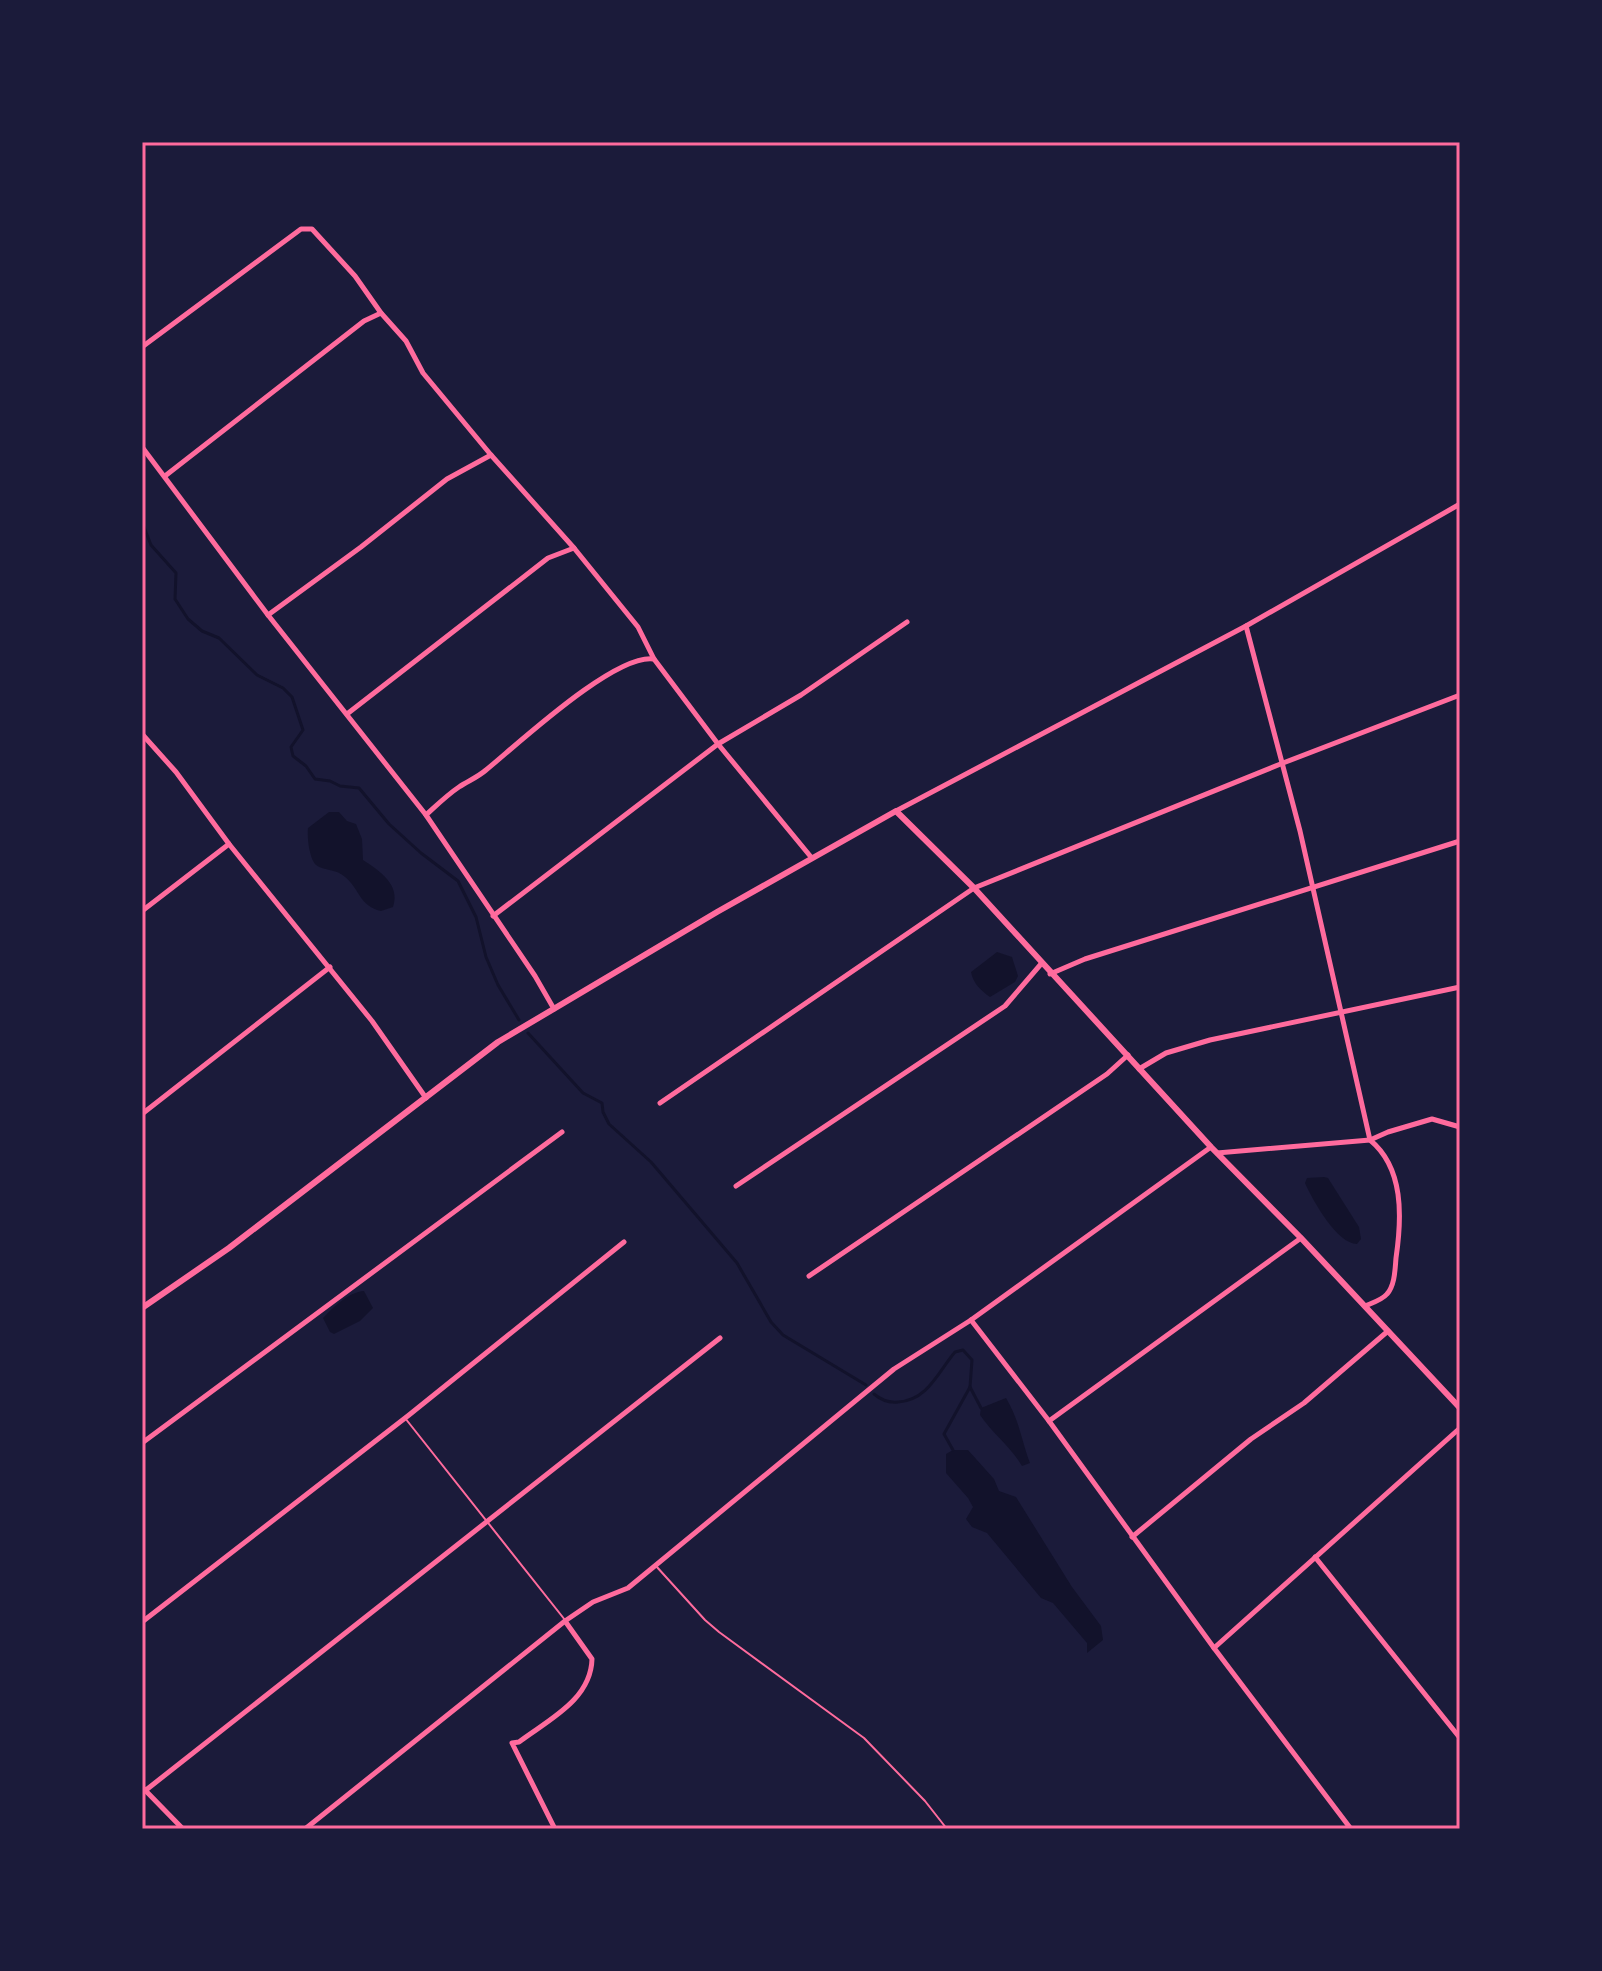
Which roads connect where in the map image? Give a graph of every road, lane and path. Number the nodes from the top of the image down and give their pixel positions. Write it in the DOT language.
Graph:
graph roads {
  1 [pos="381,313"];
  2 [pos="142,347"];
  3 [pos="142,447"];
  4 [pos="491,455"];
  5 [pos="165,476"];
  6 [pos="1460,504"];
  7 [pos="574,548"];
  8 [pos="268,615"];
  9 [pos="907,622"];
  10 [pos="1246,626"];
  11 [pos="654,659"];
  12 [pos="1460,695"];
  13 [pos="347,714"];
  14 [pos="142,734"];
  15 [pos="718,744"];
  16 [pos="1283,763"];
  17 [pos="896,811"];
  18 [pos="426,815"];
  19 [pos="1460,841"];
  20 [pos="229,844"];
  21 [pos="811,857"];
  22 [pos="1312,887"];
  23 [pos="974,888"];
  24 [pos="142,911"];
  25 [pos="493,916"];
  26 [pos="1041,964"];
  27 [pos="330,967"];
  28 [pos="1050,974"];
  29 [pos="1460,987"];
  30 [pos="554,1009"];
  31 [pos="1342,1013"];
  32 [pos="1128,1055"];
  33 [pos="1139,1069"];
  34 [pos="426,1098"];
  35 [pos="660,1103"];
  36 [pos="142,1114"];
  37 [pos="1460,1127"];
  38 [pos="562,1132"];
  39 [pos="1370,1140"];
  40 [pos="1214,1150"];
  41 [pos="736,1186"];
  42 [pos="1301,1238"];
  43 [pos="624,1242"];
  44 [pos="809,1276"];
  45 [pos="1365,1306"];
  46 [pos="142,1308"];
  47 [pos="971,1320"];
  48 [pos="1388,1331"];
  49 [pos="720,1338"];
  50 [pos="1460,1408"];
  51 [pos="404,1417"];
  52 [pos="1049,1421"];
  53 [pos="1460,1428"];
  54 [pos="142,1443"];
  55 [pos="488,1522"];
  56 [pos="1132,1537"];
  57 [pos="1315,1557"];
  58 [pos="655,1565"];
  59 [pos="565,1621"];
  60 [pos="142,1622"];
  61 [pos="1214,1648"];
  62 [pos="1460,1738"];
  63 [pos="144,1789"];
  64 [pos="183,1829"];
  65 [pos="305,1829"];
  66 [pos="555,1829"];
  67 [pos="947,1829"];
  68 [pos="1351,1829"];
  1 -- 2 [label="street"];
  1 -- 4 [label="street"];
  1 -- 5 [label="street"];
  3 -- 5 [label="street"];
  4 -- 7 [label="street"];
  4 -- 8 [label="street"];
  5 -- 8 [label="street"];
  6 -- 10 [label="street"];
  7 -- 11 [label="street"];
  7 -- 13 [label="street"];
  8 -- 13 [label="street"];
  9 -- 15 [label="street"];
  10 -- 16 [label="street"];
  10 -- 17 [label="street"];
  11 -- 15 [label="street"];
  11 -- 18 [label="street"];
  12 -- 16 [label="street"];
  13 -- 18 [label="street"];
  14 -- 20 [label="street"];
  15 -- 21 [label="street"];
  15 -- 25 [label="street"];
  16 -- 22 [label="street"];
  16 -- 23 [label="street"];
  17 -- 21 [label="street"];
  17 -- 23 [label="street"];
  18 -- 25 [label="street"];
  19 -- 22 [label="street"];
  20 -- 24 [label="street"];
  20 -- 27 [label="street"];
  21 -- 30 [label="street"];
  22 -- 28 [label="street"];
  22 -- 31 [label="street"];
  23 -- 26 [label="street"];
  23 -- 35 [label="street"];
  25 -- 30 [label="street"];
  26 -- 28 [label="street"];
  26 -- 41 [label="street"];
  27 -- 34 [label="street"];
  27 -- 36 [label="street"];
  28 -- 32 [label="street"];
  29 -- 31 [label="street"];
  30 -- 34 [label="street"];
  31 -- 33 [label="street"];
  31 -- 39 [label="street"];
  32 -- 33 [label="street"];
  32 -- 44 [label="street"];
  33 -- 40 [label="street"];
  34 -- 46 [label="street"];
  37 -- 39 [label="street"];
  38 -- 54 [label="street"];
  39 -- 40 [label="street"];
  39 -- 45 [label="street"];
  40 -- 42 [label="street"];
  40 -- 47 [label="street"];
  42 -- 45 [label="street"];
  42 -- 52 [label="street"];
  43 -- 51 [label="street"];
  45 -- 48 [label="street"];
  47 -- 52 [label="street"];
  47 -- 58 [label="street"];
  48 -- 50 [label="street"];
  48 -- 56 [label="street"];
  49 -- 55 [label="street"];
  51 -- 55 [label="lane"];
  51 -- 60 [label="street"];
  52 -- 56 [label="street"];
  53 -- 57 [label="street"];
  55 -- 59 [label="lane"];
  55 -- 63 [label="street"];
  56 -- 61 [label="street"];
  57 -- 61 [label="street"];
  57 -- 62 [label="street"];
  58 -- 59 [label="street"];
  58 -- 67 [label="lane"];
  59 -- 65 [label="street"];
  59 -- 66 [label="street"];
  61 -- 68 [label="street"];
  63 -- 64 [label="street"];
}
